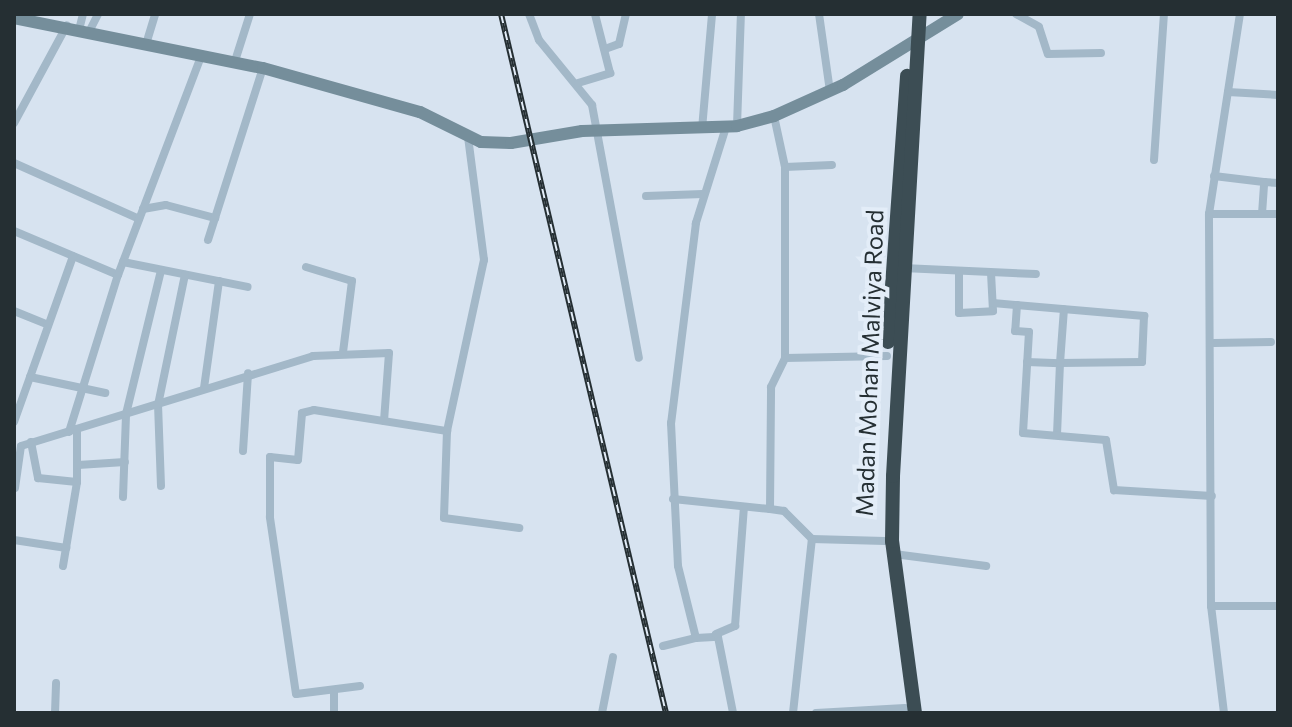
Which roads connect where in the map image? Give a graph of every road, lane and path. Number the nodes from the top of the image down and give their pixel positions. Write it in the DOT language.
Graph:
graph roads {
  1 [pos="98,14"];
  2 [pos="155,14"];
  3 [pos="250,14"];
  4 [pos="529,14"];
  5 [pos="595,14"];
  6 [pos="626,14"];
  7 [pos="712,14"];
  8 [pos="741,14"];
  9 [pos="819,14"];
  10 [pos="911,14"];
  11 [pos="920,14"];
  12 [pos="958,14"];
  13 [pos="1016,14"];
  14 [pos="1164,14"];
  15 [pos="1240,14"];
  16 [pos="14,18"];
  17 [pos="81,23"];
  18 [pos="915,38"];
  19 [pos="147,41"];
  20 [pos="605,49"];
  21 [pos="202,53"];
  22 [pos="1101,53"];
  23 [pos="235,61"];
  24 [pos="263,68"];
  25 [pos="578,83"];
  26 [pos="830,91"];
  27 [pos="1228,92"];
  28 [pos="1278,95"];
  29 [pos="774,116"];
  30 [pos="14,123"];
  31 [pos="732,126"];
  32 [pos="702,129"];
  33 [pos="598,131"];
  34 [pos="468,136"];
  35 [pos="1154,160"];
  36 [pos="14,163"];
  37 [pos="832,165"];
  38 [pos="785,167"];
  39 [pos="1214,176"];
  40 [pos="1264,182"];
  41 [pos="1278,183"];
  42 [pos="703,194"];
  43 [pos="646,196"];
  44 [pos="143,209"];
  45 [pos="1209,214"];
  46 [pos="1262,214"];
  47 [pos="1278,214"];
  48 [pos="215,218"];
  49 [pos="139,219"];
  50 [pos="14,231"];
  51 [pos="208,240"];
  52 [pos="73,256"];
  53 [pos="123,262"];
  54 [pos="306,267"];
  55 [pos="903,268"];
  56 [pos="161,270"];
  57 [pos="959,271"];
  58 [pos="991,273"];
  59 [pos="1036,274"];
  60 [pos="118,275"];
  61 [pos="185,275"];
  62 [pos="219,281"];
  63 [pos="248,287"];
  64 [pos="993,303"];
  65 [pos="1017,305"];
  66 [pos="1064,309"];
  67 [pos="14,311"];
  68 [pos="47,324"];
  69 [pos="1271,342"];
  70 [pos="1214,343"];
  71 [pos="343,352"];
  72 [pos="887,356"];
  73 [pos="639,358"];
  74 [pos="785,358"];
  75 [pos="1027,362"];
  76 [pos="1060,363"];
  77 [pos="248,373"];
  78 [pos="30,377"];
  79 [pos="83,388"];
  80 [pos="204,388"];
  81 [pos="105,393"];
  82 [pos="158,405"];
  83 [pos="126,414"];
  84 [pos="384,421"];
  85 [pos="14,422"];
  86 [pos="73,431"];
  87 [pos="447,431"];
  88 [pos="1057,435"];
  89 [pos="31,442"];
  90 [pos="243,451"];
  91 [pos="125,462"];
  92 [pos="78,465"];
  93 [pos="77,482"];
  94 [pos="161,486"];
  95 [pos="15,488"];
  96 [pos="1212,496"];
  97 [pos="123,497"];
  98 [pos="673,499"];
  99 [pos="744,507"];
  100 [pos="770,509"];
  101 [pos="519,528"];
  102 [pos="812,539"];
  103 [pos="14,540"];
  104 [pos="66,548"];
  105 [pos="889,548"];
  106 [pos="63,566"];
  107 [pos="986,566"];
  108 [pos="1211,606"];
  109 [pos="1278,606"];
  110 [pos="716,634"];
  111 [pos="696,638"];
  112 [pos="663,646"];
  113 [pos="613,657"];
  114 [pos="56,683"];
  115 [pos="360,686"];
  116 [pos="334,690"];
  117 [pos="908,711"];
  118 [pos="55,713"];
  119 [pos="334,713"];
  120 [pos="602,713"];
  121 [pos="733,713"];
  122 [pos="793,713"];
  123 [pos="816,713"];
  124 [pos="1224,713"];
  1 -- 17 [label="street"];
  2 -- 19 [label="street"];
  3 -- 23 [label="street"];
  4 -- 25 [label="street"];
  5 -- 20 [label="street"];
  6 -- 20 [label="street"];
  7 -- 32 [label="street"];
  8 -- 31 [label="street"];
  9 -- 26 [label="street"];
  10 -- 18 [label="highway, Madan Mohan Malviya Road"];
  11 -- 18 [label="highway, Madan Mohan Malviya Road"];
  12 -- 18 [label="street"];
  13 -- 22 [label="street"];
  14 -- 35 [label="street"];
  15 -- 27 [label="street"];
  16 -- 17 [label="street"];
  17 -- 19 [label="street"];
  17 -- 30 [label="street"];
  18 -- 26 [label="street"];
  18 -- 55 [label="highway"];
  18 -- 72 [label="highway, Madan Mohan Malviya Road"];
  19 -- 21 [label="street"];
  20 -- 25 [label="street"];
  21 -- 23 [label="street"];
  21 -- 44 [label="street"];
  23 -- 24 [label="street"];
  24 -- 34 [label="street"];
  24 -- 48 [label="street"];
  25 -- 33 [label="street"];
  26 -- 29 [label="street"];
  27 -- 28 [label="street"];
  27 -- 39 [label="street"];
  29 -- 31 [label="street"];
  29 -- 38 [label="street"];
  31 -- 32 [label="street"];
  31 -- 42 [label="street"];
  32 -- 33 [label="street"];
  33 -- 34 [label="street"];
  33 -- 73 [label="street"];
  34 -- 87 [label="street"];
  36 -- 49 [label="street"];
  37 -- 38 [label="street"];
  38 -- 74 [label="street"];
  39 -- 40 [label="street"];
  39 -- 45 [label="street"];
  40 -- 41 [label="street"];
  40 -- 46 [label="street"];
  42 -- 43 [label="street"];
  42 -- 98 [label="street"];
  44 -- 48 [label="street"];
  44 -- 49 [label="street"];
  45 -- 46 [label="street"];
  45 -- 70 [label="street"];
  46 -- 47 [label="street"];
  48 -- 51 [label="street"];
  49 -- 53 [label="street"];
  50 -- 52 [label="street"];
  52 -- 60 [label="street"];
  52 -- 68 [label="street"];
  53 -- 56 [label="street"];
  53 -- 60 [label="street"];
  54 -- 71 [label="street"];
  55 -- 57 [label="street"];
  55 -- 105 [label="highway"];
  56 -- 61 [label="street"];
  56 -- 83 [label="street"];
  57 -- 58 [label="street"];
  57 -- 64 [label="street"];
  58 -- 59 [label="street"];
  58 -- 64 [label="street"];
  60 -- 79 [label="street"];
  61 -- 62 [label="street"];
  61 -- 82 [label="street"];
  62 -- 63 [label="street"];
  62 -- 80 [label="street"];
  64 -- 65 [label="street"];
  65 -- 66 [label="street"];
  65 -- 75 [label="street"];
  66 -- 76 [label="street"];
  66 -- 76 [label="street"];
  67 -- 68 [label="street"];
  68 -- 78 [label="street"];
  69 -- 70 [label="street"];
  70 -- 96 [label="street"];
  71 -- 77 [label="street"];
  71 -- 84 [label="street"];
  72 -- 74 [label="street"];
  72 -- 105 [label="highway, Madan Mohan Malviya Road"];
  74 -- 100 [label="street"];
  75 -- 76 [label="street"];
  75 -- 88 [label="street"];
  76 -- 88 [label="street"];
  77 -- 80 [label="street"];
  77 -- 90 [label="street"];
  78 -- 79 [label="street"];
  78 -- 85 [label="street"];
  79 -- 81 [label="street"];
  79 -- 86 [label="street"];
  80 -- 82 [label="street"];
  82 -- 83 [label="street"];
  82 -- 94 [label="street"];
  83 -- 86 [label="street"];
  83 -- 91 [label="street"];
  84 -- 87 [label="street"];
  84 -- 116 [label="street"];
  86 -- 89 [label="street"];
  86 -- 92 [label="street"];
  87 -- 101 [label="street"];
  88 -- 96 [label="street"];
  89 -- 93 [label="street"];
  89 -- 95 [label="street"];
  91 -- 92 [label="street"];
  91 -- 97 [label="street"];
  92 -- 93 [label="street"];
  93 -- 104 [label="street"];
  96 -- 108 [label="street"];
  98 -- 99 [label="street"];
  98 -- 111 [label="street"];
  99 -- 100 [label="street"];
  99 -- 110 [label="street"];
  100 -- 102 [label="street"];
  102 -- 105 [label="street"];
  102 -- 122 [label="street"];
  103 -- 104 [label="street"];
  104 -- 106 [label="street"];
  105 -- 107 [label="street"];
  105 -- 117 [label="highway"];
  108 -- 109 [label="street"];
  108 -- 124 [label="street"];
  110 -- 111 [label="street"];
  110 -- 121 [label="street"];
  111 -- 112 [label="street"];
  113 -- 120 [label="street"];
  114 -- 118 [label="street"];
  115 -- 116 [label="street"];
  116 -- 119 [label="street"];
  117 -- 123 [label="street"];
}
